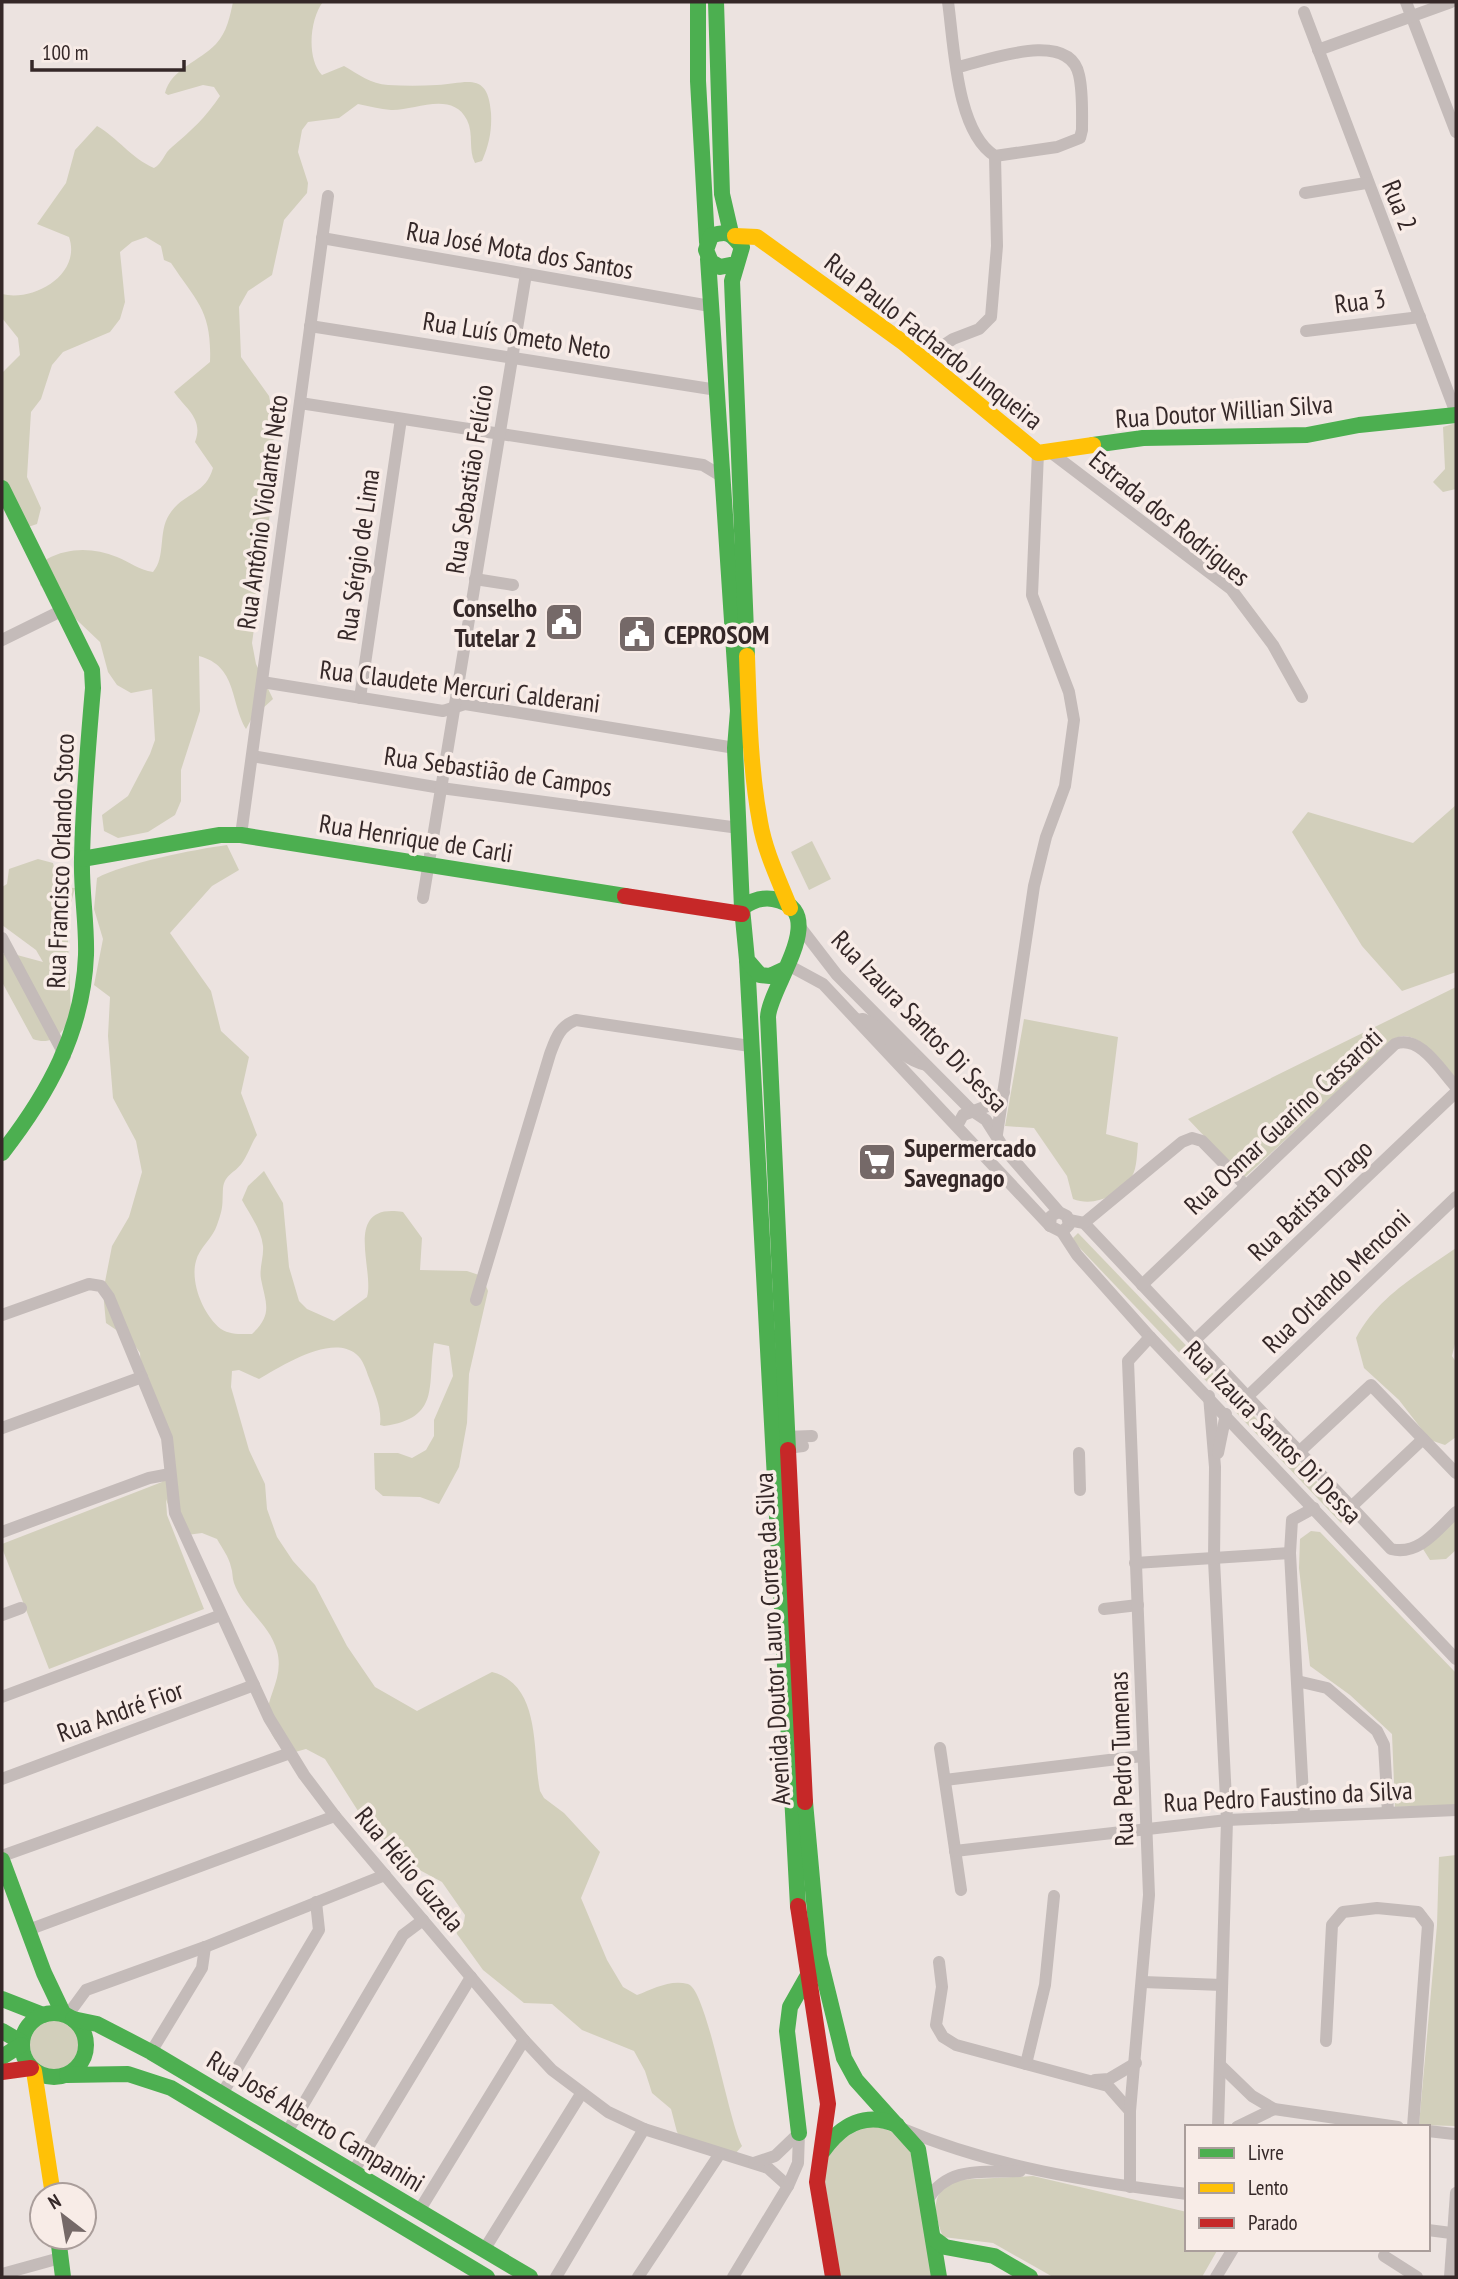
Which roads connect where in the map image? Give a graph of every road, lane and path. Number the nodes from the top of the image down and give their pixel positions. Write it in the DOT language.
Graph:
graph roads {
  1 [pos="698,2"];
  2 [pos="716,2"];
  3 [pos="948,2"];
  4 [pos="1406,2"];
  5 [pos="1451,2"];
  6 [pos="1304,12"];
  7 [pos="1411,15"];
  8 [pos="1318,50"];
  9 [pos="958,67"];
  10 [pos="1452,104"];
  11 [pos="1456,132"];
  12 [pos="995,156"];
  13 [pos="1366,183"];
  14 [pos="1305,193"];
  15 [pos="328,196"];
  16 [pos="733,234"];
  17 [pos="322,238"];
  18 [pos="707,251"];
  19 [pos="779,254"];
  20 [pos="738,260"];
  21 [pos="526,274"];
  22 [pos="710,306"];
  23 [pos="1420,317"];
  24 [pos="310,326"];
  25 [pos="1306,331"];
  26 [pos="512,358"];
  27 [pos="923,359"];
  28 [pos="717,390"];
  29 [pos="300,403"];
  30 [pos="1456,414"];
  31 [pos="401,419"];
  32 [pos="499,434"];
  33 [pos="1043,452"];
  34 [pos="723,477"];
  35 [pos="2,488"];
  36 [pos="475,579"];
  37 [pos="513,585"];
  38 [pos="63,610"];
  39 [pos="2,640"];
  40 [pos="262,682"];
  41 [pos="1302,697"];
  42 [pos="360,698"];
  43 [pos="454,707"];
  44 [pos="735,748"];
  45 [pos="252,756"];
  46 [pos="441,788"];
  47 [pos="739,828"];
  48 [pos="241,835"];
  49 [pos="82,859"];
  50 [pos="428,865"];
  51 [pos="422,898"];
  52 [pos="790,908"];
  53 [pos="742,911"];
  54 [pos="800,928"];
  55 [pos="2,938"];
  56 [pos="747,960"];
  57 [pos="787,967"];
  58 [pos="857,1020"];
  59 [pos="750,1046"];
  60 [pos="65,1056"];
  61 [pos="926,1065"];
  62 [pos="1456,1090"];
  63 [pos="1004,1092"];
  64 [pos="971,1110"];
  65 [pos="957,1126"];
  66 [pos="997,1133"];
  67 [pos="2,1153"];
  68 [pos="1245,1185"];
  69 [pos="1456,1197"];
  70 [pos="1060,1222"];
  71 [pos="1084,1223"];
  72 [pos="1142,1285"];
  73 [pos="476,1300"];
  74 [pos="2,1315"];
  75 [pos="1150,1337"];
  76 [pos="1194,1341"];
  77 [pos="142,1377"];
  78 [pos="1209,1396"];
  79 [pos="1247,1397"];
  80 [pos="1226,1414"];
  81 [pos="2,1428"];
  82 [pos="812,1436"];
  83 [pos="1423,1439"];
  84 [pos="792,1444"];
  85 [pos="1299,1452"];
  86 [pos="1080,1453"];
  87 [pos="1215,1467"];
  88 [pos="1456,1473"];
  89 [pos="170,1474"];
  90 [pos="1080,1490"];
  91 [pos="1351,1507"];
  92 [pos="1314,1508"];
  93 [pos="1456,1512"];
  94 [pos="2,1532"];
  95 [pos="1290,1553"];
  96 [pos="1214,1560"];
  97 [pos="1135,1563"];
  98 [pos="1138,1605"];
  99 [pos="21,1608"];
  100 [pos="1104,1609"];
  101 [pos="2,1615"];
  102 [pos="222,1615"];
  103 [pos="1456,1659"];
  104 [pos="1297,1681"];
  105 [pos="254,1685"];
  106 [pos="2,1697"];
  107 [pos="940,1748"];
  108 [pos="290,1753"];
  109 [pos="1142,1756"];
  110 [pos="2,1779"];
  111 [pos="945,1780"];
  112 [pos="1456,1810"];
  113 [pos="1388,1812"];
  114 [pos="1304,1814"];
  115 [pos="335,1816"];
  116 [pos="1227,1820"];
  117 [pos="1145,1827"];
  118 [pos="955,1851"];
  119 [pos="2,1858"];
  120 [pos="385,1875"];
  121 [pos="961,1890"];
  122 [pos="1054,1896"];
  123 [pos="316,1902"];
  124 [pos="423,1920"];
  125 [pos="28,1930"];
  126 [pos="205,1947"];
  127 [pos="939,1962"];
  128 [pos="471,1977"];
  129 [pos="807,1977"];
  130 [pos="1143,1982"];
  131 [pos="1222,1985"];
  132 [pos="2,1999"];
  133 [pos="58,2015"];
  134 [pos="2,2031"];
  135 [pos="524,2040"];
  136 [pos="1326,2041"];
  137 [pos="21,2044"];
  138 [pos="151,2052"];
  139 [pos="2,2057"];
  140 [pos="1136,2063"];
  141 [pos="1026,2064"];
  142 [pos="1220,2065"];
  143 [pos="33,2070"];
  144 [pos="2,2072"];
  145 [pos="64,2076"];
  146 [pos="1091,2080"];
  147 [pos="222,2094"];
  148 [pos="581,2094"];
  149 [pos="42,2105"];
  150 [pos="1274,2109"];
  151 [pos="1129,2112"];
  152 [pos="1218,2125"];
  153 [pos="1240,2125"];
  154 [pos="1384,2125"];
  155 [pos="1413,2125"];
  156 [pos="644,2129"];
  157 [pos="902,2129"];
  158 [pos="1430,2131"];
  159 [pos="287,2133"];
  160 [pos="799,2133"];
  161 [pos="1454,2134"];
  162 [pos="969,2153"];
  163 [pos="719,2155"];
  164 [pos="819,2157"];
  165 [pos="754,2163"];
  166 [pos="1034,2171"];
  167 [pos="353,2172"];
  168 [pos="962,2174"];
  169 [pos="51,2181"];
  170 [pos="788,2186"];
  171 [pos="1130,2187"];
  172 [pos="1456,2193"];
  173 [pos="1185,2194"];
  174 [pos="928,2199"];
  175 [pos="419,2211"];
  176 [pos="1430,2230"];
  177 [pos="1451,2233"];
  178 [pos="933,2238"];
  179 [pos="484,2250"];
  180 [pos="59,2251"];
  181 [pos="1232,2251"];
  182 [pos="1384,2256"];
  183 [pos="60,2258"];
  184 [pos="829,2260"];
  185 [pos="2,2274"];
  186 [pos="1223,2275"];
  187 [pos="63,2277"];
  188 [pos="487,2277"];
  189 [pos="530,2277"];
  190 [pos="556,2277"];
  191 [pos="638,2277"];
  192 [pos="733,2277"];
  193 [pos="827,2277"];
  194 [pos="832,2277"];
  195 [pos="939,2277"];
  196 [pos="1030,2277"];
  197 [pos="1417,2277"];
  198 [pos="1450,2277"];
  1 -- 18 [label="main road"];
  2 -- 16 [label="main road"];
  3 -- 9 [label="street"];
  4 -- 7 [label="street"];
  5 -- 7 [label="street"];
  6 -- 8 [label="street, Rua 2"];
  7 -- 8 [label="street"];
  7 -- 10 [label="street"];
  8 -- 13 [label="street, Rua 2"];
  9 -- 12 [label="street"];
  9 -- 12 [label="street"];
  10 -- 11 [label="street"];
  12 -- 27 [label="street"];
  13 -- 14 [label="street"];
  13 -- 23 [label="street, Rua 2"];
  15 -- 17 [label="street, Rua Antônio Violante Neto"];
  16 -- 18 [label="main road"];
  16 -- 19 [label="main road, Rua Paulo Fachardo Junqueira"];
  16 -- 20 [label="main road"];
  17 -- 21 [label="street, Rua José Mota dos Santos"];
  17 -- 24 [label="street, Rua Antônio Violante Neto"];
  18 -- 20 [label="main road"];
  18 -- 22 [label="main road"];
  19 -- 20 [label="main road"];
  19 -- 27 [label="main road, Rua Paulo Fachardo Junqueira"];
  20 -- 52 [label="main road"];
  21 -- 22 [label="street, Rua José Mota dos Santos"];
  21 -- 26 [label="street, Rua Sebastião Felício"];
  22 -- 28 [label="main road"];
  23 -- 25 [label="street, Rua 3"];
  23 -- 30 [label="street, Rua 2"];
  24 -- 26 [label="street, Rua Luís Ometo Neto"];
  24 -- 29 [label="street, Rua Antônio Violante Neto"];
  26 -- 28 [label="street, Rua Luís Ometo Neto"];
  26 -- 32 [label="street, Rua Sebastião Felício"];
  27 -- 33 [label="main road, Rua Paulo Fachardo Junqueira"];
  28 -- 34 [label="main road"];
  29 -- 31 [label="street"];
  29 -- 40 [label="street, Rua Antônio Violante Neto"];
  30 -- 33 [label="main road, Rua Doutor Willian Silva"];
  31 -- 32 [label="street"];
  31 -- 42 [label="street, Rua Sérgio de Lima"];
  32 -- 34 [label="street"];
  32 -- 36 [label="street, Rua Sebastião Felício"];
  33 -- 41 [label="street, Estrada dos Rodrigues"];
  33 -- 63 [label="street, Rua Paulo Fachardo Junqueira"];
  34 -- 44 [label="main road"];
  35 -- 38 [label="main road"];
  36 -- 37 [label="street"];
  36 -- 43 [label="street, Rua Sebastião Felício"];
  38 -- 39 [label="street"];
  38 -- 49 [label="main road, Rua Francisco Orlando Stoco"];
  40 -- 42 [label="street, Rua Claudete Mercuri Calderani"];
  40 -- 45 [label="street, Rua Antônio Violante Neto"];
  42 -- 43 [label="street, Rua Claudete Mercuri Calderani"];
  43 -- 44 [label="street, Rua Claudete Mercuri Calderani"];
  43 -- 46 [label="street, Rua Sebastião Felício"];
  44 -- 47 [label="main road"];
  45 -- 46 [label="street, Rua Sebastião de Campos"];
  45 -- 48 [label="street, Rua Antônio Violante Neto"];
  46 -- 47 [label="street, Rua Sebastião de Campos"];
  46 -- 50 [label="street, Rua Sebastião Felício"];
  47 -- 53 [label="main road"];
  48 -- 49 [label="main road, Rua Henrique de Carli"];
  48 -- 50 [label="main road, Rua Henrique de Carli"];
  49 -- 60 [label="main road, Rua Francisco Orlando Stoco"];
  50 -- 51 [label="street, Rua Sebastião Felício"];
  50 -- 53 [label="main road, Rua Henrique de Carli"];
  52 -- 53 [label="main road"];
  52 -- 54 [label="main road"];
  53 -- 56 [label="main road"];
  54 -- 57 [label="main road"];
  54 -- 61 [label="street, Rua Izaura Santos Di Sessa"];
  55 -- 60 [label="street"];
  56 -- 57 [label="main road"];
  56 -- 59 [label="main road"];
  57 -- 58 [label="street, Rua Izaura Santos Di Sessa"];
  57 -- 84 [label="main road, Avenida Doutor Lauro Correa da Silva"];
  58 -- 61 [label="street"];
  58 -- 65 [label="street, Rua Izaura Santos Di Sessa"];
  59 -- 73 [label="street"];
  59 -- 129 [label="main road"];
  60 -- 67 [label="main road, Rua Francisco Orlando Stoco"];
  61 -- 64 [label="street, Rua Izaura Santos Di Sessa"];
  62 -- 68 [label="street, Rua Osmar Guarino Cassaroti"];
  62 -- 76 [label="street, Rua Batista Drago"];
  63 -- 64 [label="street"];
  63 -- 66 [label="street, Rua Paulo Fachardo Junqueira"];
  64 -- 65 [label="street"];
  64 -- 66 [label="street, Rua Izaura Santos Di Sessa"];
  65 -- 70 [label="street, Rua Izaura Santos Di Sessa"];
  66 -- 70 [label="street, Rua Izaura Santos Di Sessa"];
  68 -- 71 [label="street"];
  68 -- 72 [label="street, Rua Osmar Guarino Cassaroti"];
  69 -- 79 [label="street, Rua Orlando Menconi"];
  70 -- 71 [label="street"];
  70 -- 75 [label="street, Rua Izaura Santos Di Dessa"];
  71 -- 72 [label="street, Rua Izaura Santos Di Dessa"];
  72 -- 76 [label="street, Rua Izaura Santos Di Dessa"];
  74 -- 77 [label="street, Rua Hélio Guzela"];
  75 -- 78 [label="street, Rua Izaura Santos Di Dessa"];
  75 -- 97 [label="street, Rua Pedro Tumenas"];
  76 -- 79 [label="street, Rua Izaura Santos Di Dessa"];
  77 -- 81 [label="street"];
  77 -- 89 [label="street, Rua Hélio Guzela"];
  78 -- 80 [label="street, Rua Izaura Santos Di Dessa"];
  78 -- 87 [label="street"];
  79 -- 85 [label="street, Rua Izaura Santos Di Dessa"];
  80 -- 87 [label="street"];
  80 -- 92 [label="street, Rua Izaura Santos Di Dessa"];
  82 -- 84 [label="street"];
  83 -- 85 [label="street"];
  83 -- 88 [label="street"];
  83 -- 91 [label="street"];
  84 -- 157 [label="main road, Avenida Doutor Lauro Correa da Silva"];
  85 -- 91 [label="street, Rua Izaura Santos Di Dessa"];
  86 -- 90 [label="street"];
  87 -- 96 [label="street"];
  89 -- 94 [label="street"];
  89 -- 102 [label="street, Rua Hélio Guzela"];
  91 -- 93 [label="street, Rua Izaura Santos Di Dessa"];
  92 -- 95 [label="street"];
  92 -- 103 [label="street, Rua Izaura Santos Di Dessa"];
  95 -- 96 [label="street"];
  95 -- 104 [label="street"];
  96 -- 97 [label="street"];
  96 -- 116 [label="street"];
  97 -- 98 [label="street, Rua Pedro Tumenas"];
  98 -- 100 [label="street"];
  98 -- 109 [label="street, Rua Pedro Tumenas"];
  99 -- 101 [label="street"];
  102 -- 105 [label="street, Rua Hélio Guzela"];
  102 -- 106 [label="street"];
  104 -- 113 [label="street"];
  104 -- 114 [label="street"];
  105 -- 108 [label="street, Rua Hélio Guzela"];
  105 -- 110 [label="street, Rua André Fior"];
  107 -- 111 [label="street"];
  108 -- 115 [label="street, Rua Hélio Guzela"];
  108 -- 119 [label="street"];
  109 -- 111 [label="street"];
  109 -- 117 [label="street, Rua Pedro Tumenas"];
  111 -- 118 [label="street"];
  112 -- 113 [label="street, Rua Pedro Faustino da Silva"];
  113 -- 114 [label="street, Rua Pedro Faustino da Silva"];
  114 -- 116 [label="street, Rua Pedro Faustino da Silva"];
  115 -- 120 [label="street, Rua Hélio Guzela"];
  115 -- 125 [label="street"];
  116 -- 117 [label="street, Rua Pedro Faustino da Silva"];
  116 -- 131 [label="street"];
  117 -- 118 [label="street, Rua Pedro Faustino da Silva"];
  117 -- 130 [label="street, Rua Pedro Tumenas"];
  118 -- 121 [label="street"];
  119 -- 125 [label="main road"];
  120 -- 123 [label="street"];
  120 -- 124 [label="street, Rua Hélio Guzela"];
  122 -- 141 [label="street"];
  123 -- 126 [label="street"];
  123 -- 147 [label="street"];
  124 -- 128 [label="street, Rua Hélio Guzela"];
  124 -- 159 [label="street"];
  125 -- 133 [label="main road"];
  126 -- 133 [label="street"];
  126 -- 138 [label="street"];
  127 -- 141 [label="street"];
  128 -- 135 [label="street, Rua Hélio Guzela"];
  128 -- 167 [label="street"];
  129 -- 160 [label="main road"];
  129 -- 164 [label="main road"];
  130 -- 131 [label="street"];
  130 -- 140 [label="street, Rua Pedro Tumenas"];
  131 -- 142 [label="street"];
  132 -- 133 [label="main road, Rua José Alberto Campanini"];
  133 -- 137 [label="main road"];
  133 -- 138 [label="main road, Rua José Alberto Campanini"];
  133 -- 145 [label="main road"];
  134 -- 137 [label="main road"];
  135 -- 148 [label="street, Rua Hélio Guzela"];
  135 -- 175 [label="street"];
  136 -- 155 [label="street"];
  137 -- 139 [label="main road"];
  137 -- 143 [label="main road"];
  138 -- 147 [label="main road, Rua José Alberto Campanini"];
  140 -- 146 [label="street"];
  140 -- 151 [label="street, Rua Pedro Tumenas"];
  141 -- 146 [label="street"];
  142 -- 150 [label="street"];
  142 -- 152 [label="street"];
  143 -- 144 [label="main road"];
  143 -- 145 [label="main road"];
  143 -- 149 [label="main road"];
  145 -- 149 [label="main road"];
  145 -- 188 [label="main road, Rua José Alberto Campanini"];
  146 -- 151 [label="street"];
  147 -- 159 [label="main road, Rua José Alberto Campanini"];
  148 -- 156 [label="street, Rua Hélio Guzela"];
  148 -- 179 [label="street"];
  149 -- 169 [label="main road"];
  150 -- 153 [label="street"];
  150 -- 154 [label="street"];
  151 -- 171 [label="street, Rua Pedro Tumenas"];
  156 -- 163 [label="street, Rua Hélio Guzela"];
  156 -- 190 [label="street"];
  157 -- 162 [label="street"];
  157 -- 164 [label="main road"];
  157 -- 174 [label="main road, Avenida Doutor Lauro Correa da Silva"];
  158 -- 161 [label="street"];
  159 -- 167 [label="main road, Rua José Alberto Campanini"];
  160 -- 165 [label="street"];
  160 -- 170 [label="street"];
  162 -- 166 [label="street"];
  162 -- 168 [label="street"];
  163 -- 165 [label="street, Rua Hélio Guzela"];
  163 -- 191 [label="street"];
  164 -- 184 [label="main road"];
  165 -- 170 [label="street, Rua Hélio Guzela"];
  166 -- 168 [label="street"];
  166 -- 171 [label="street"];
  167 -- 175 [label="main road, Rua José Alberto Campanini"];
  168 -- 174 [label="street"];
  170 -- 192 [label="street"];
  171 -- 173 [label="street"];
  172 -- 177 [label="street"];
  174 -- 178 [label="main road, Avenida Doutor Lauro Correa da Silva"];
  175 -- 179 [label="main road, Rua José Alberto Campanini"];
  176 -- 177 [label="street"];
  177 -- 198 [label="street"];
  178 -- 195 [label="main road, Avenida Doutor Lauro Correa da Silva"];
  178 -- 196 [label="main road"];
  179 -- 189 [label="main road, Rua José Alberto Campanini"];
  180 -- 183 [label="main road"];
  181 -- 186 [label="street"];
  182 -- 197 [label="street"];
  183 -- 185 [label="street"];
  183 -- 187 [label="main road"];
  184 -- 193 [label="main road"];
  184 -- 194 [label="main road"];
}
